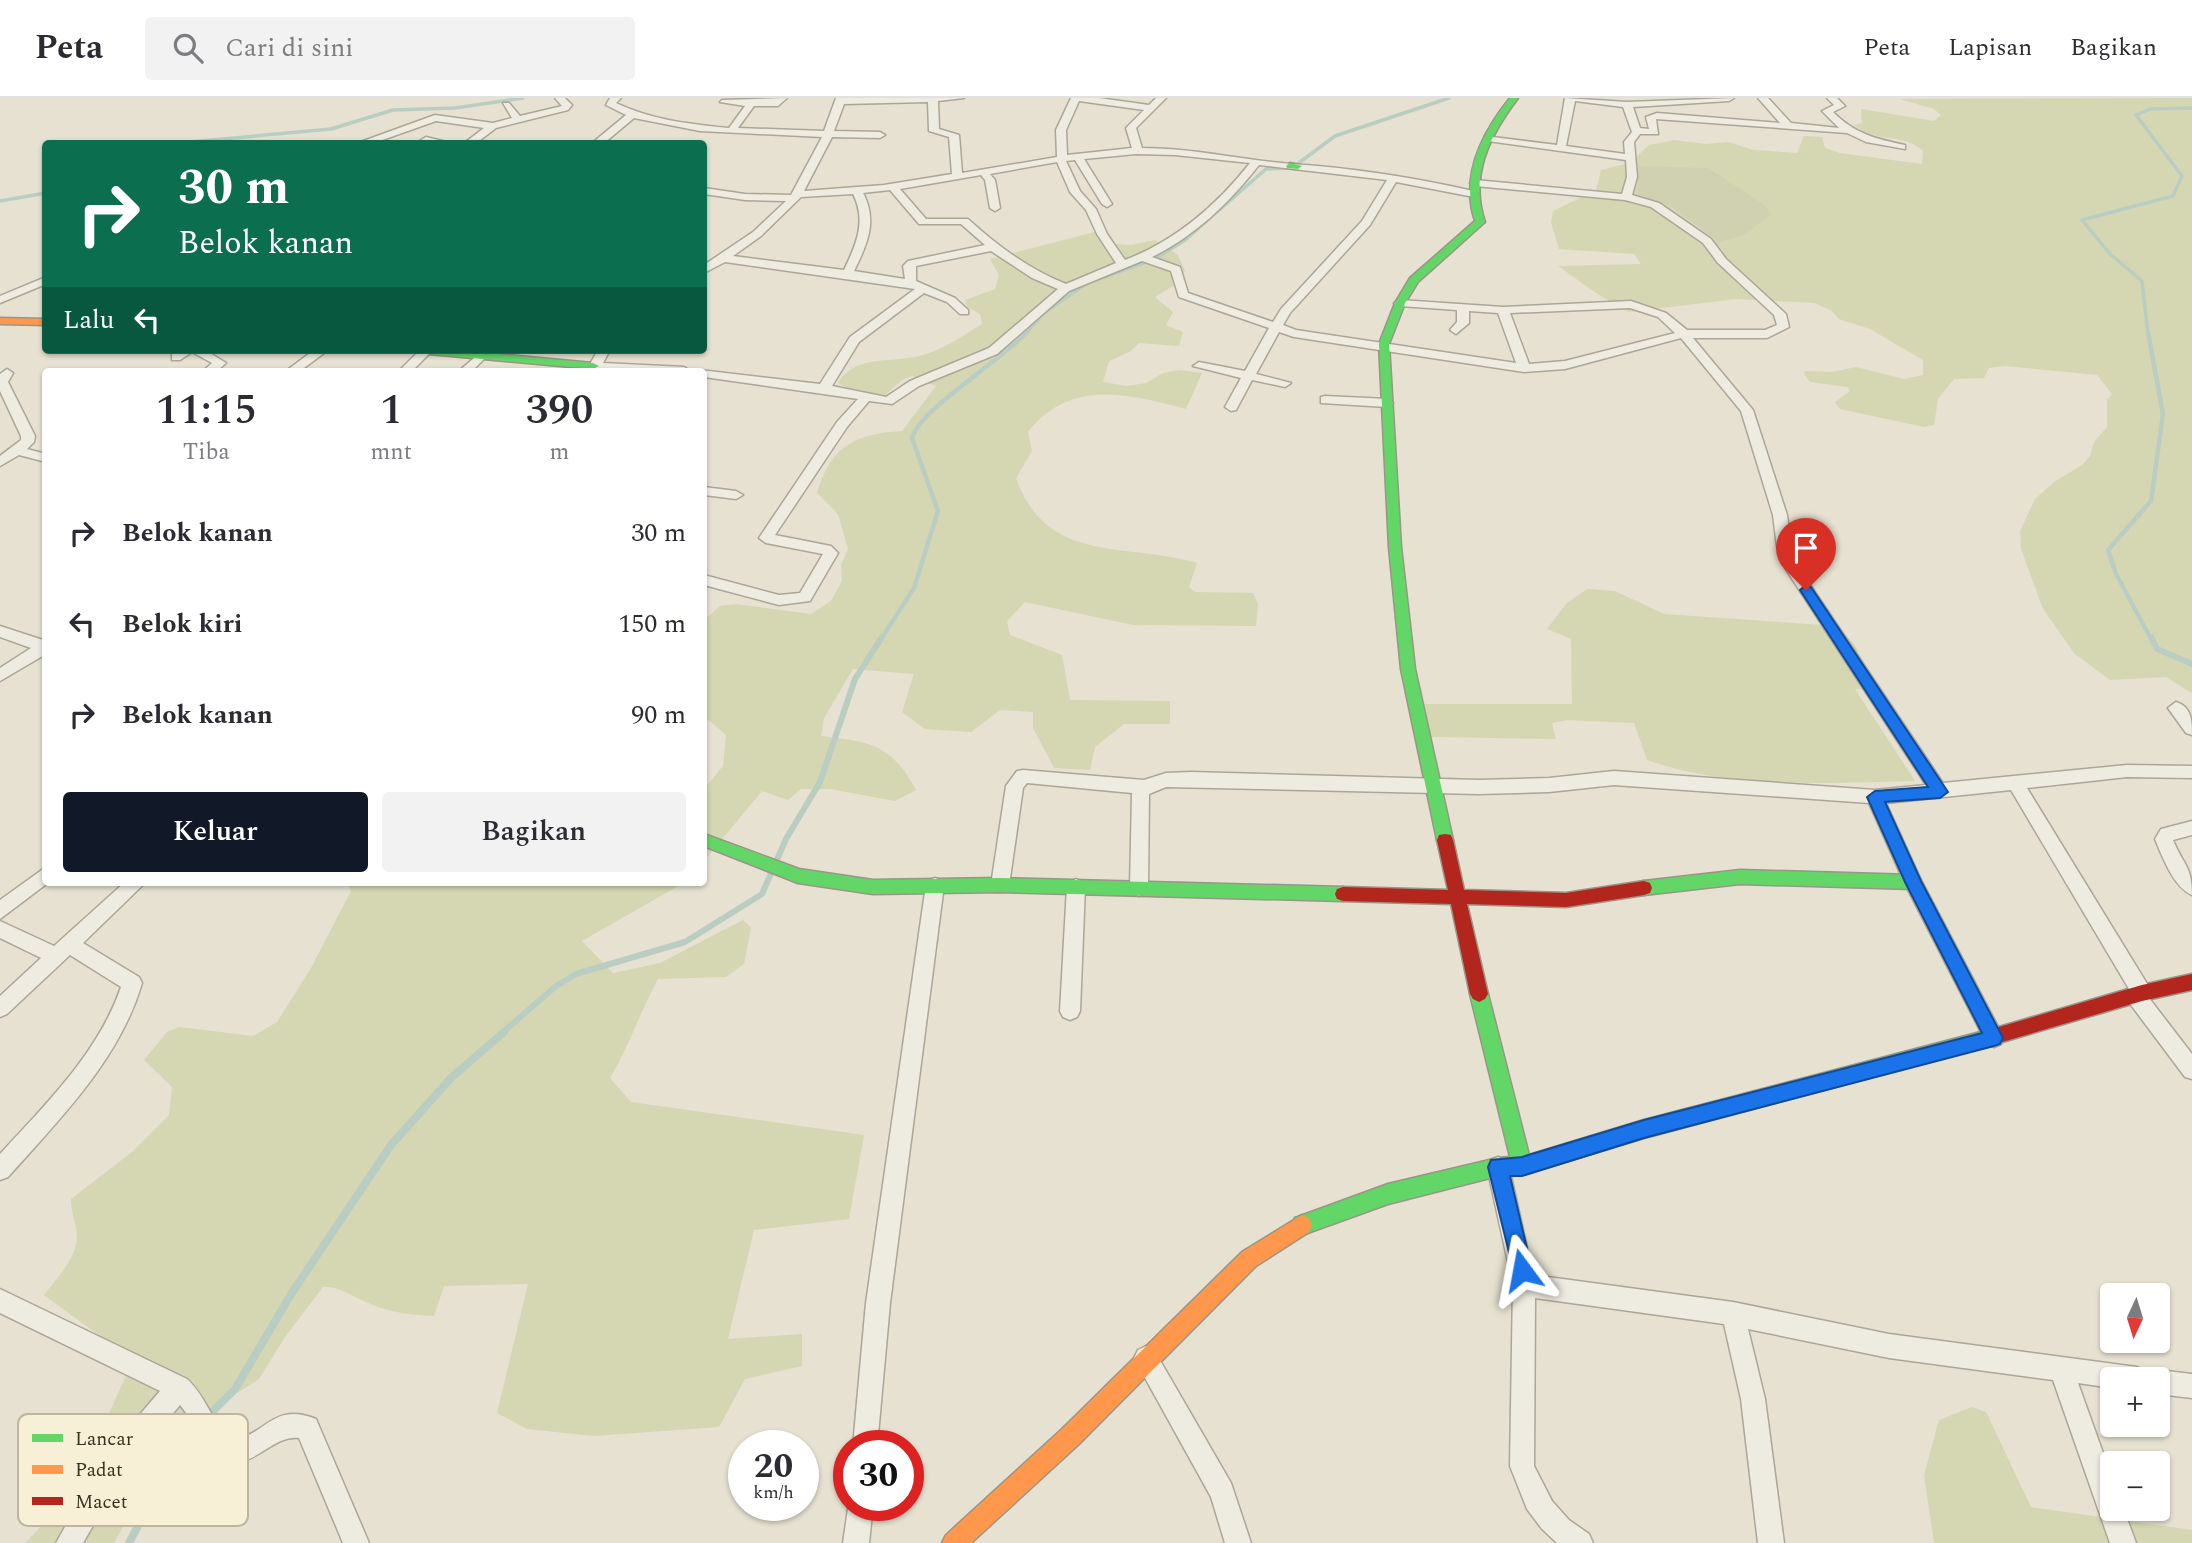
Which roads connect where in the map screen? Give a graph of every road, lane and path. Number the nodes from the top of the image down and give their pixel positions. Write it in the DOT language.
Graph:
graph roads {
  1 [pos="560,98"];
  2 [pos="615,98"];
  3 [pos="782,98"];
  4 [pos="959,98"];
  5 [pos="1077,98"];
  6 [pos="1160,98"];
  7 [pos="1514,98"];
  8 [pos="1571,98"];
  9 [pos="1729,98"];
  10 [pos="1763,98"];
  11 [pos="1832,98"];
  12 [pos="1706,99"];
  13 [pos="840,100"];
  14 [pos="933,100"];
  15 [pos="1666,100"];
  16 [pos="725,102"];
  17 [pos="751,103"];
  18 [pos="506,105"];
  19 [pos="1628,105"];
  20 [pos="1152,107"];
  21 [pos="454,111"];
  22 [pos="631,116"];
  23 [pos="518,120"];
  24 [pos="462,121"];
  25 [pos="493,126"];
  26 [pos="1788,126"];
  27 [pos="712,128"];
  28 [pos="733,129"];
  29 [pos="1636,131"];
  30 [pos="1845,131"];
  31 [pos="829,132"];
  32 [pos="880,135"];
  33 [pos="1488,138"];
  34 [pos="426,139"];
  35 [pos="371,140"];
  36 [pos="431,140"];
  37 [pos="474,140"];
  38 [pos="601,140"];
  39 [pos="702,140"];
  40 [pos="1902,147"];
  41 [pos="1560,148"];
  42 [pos="1138,151"];
  43 [pos="1079,158"];
  44 [pos="1629,158"];
  45 [pos="1062,160"];
  46 [pos="1256,162"];
  47 [pos="983,171"];
  48 [pos="957,176"];
  49 [pos="1393,180"];
  50 [pos="894,187"];
  51 [pos="1474,189"];
  52 [pos="707,191"];
  53 [pos="857,192"];
  54 [pos="798,196"];
  55 [pos="1626,197"];
  56 [pos="1107,204"];
  57 [pos="995,208"];
  58 [pos="993,247"];
  59 [pos="1141,257"];
  60 [pos="723,258"];
  61 [pos="1122,264"];
  62 [pos="707,268"];
  63 [pos="848,273"];
  64 [pos="42,282"];
  65 [pos="911,283"];
  66 [pos="923,288"];
  67 [pos="1066,288"];
  68 [pos="0,300"];
  69 [pos="1400,303"];
  70 [pos="1463,308"];
  71 [pos="1503,310"];
  72 [pos="964,312"];
  73 [pos="0,321"];
  74 [pos="42,322"];
  75 [pos="1276,327"];
  76 [pos="1456,330"];
  77 [pos="1684,334"];
  78 [pos="1384,344"];
  79 [pos="203,354"];
  80 [pos="316,354"];
  81 [pos="423,354"];
  82 [pos="476,354"];
  83 [pos="1199,366"];
  84 [pos="213,368"];
  85 [pos="296,368"];
  86 [pos="408,368"];
  87 [pos="592,368"];
  88 [pos="1524,368"];
  89 [pos="7,373"];
  90 [pos="707,373"];
  91 [pos="1249,375"];
  92 [pos="1285,383"];
  93 [pos="824,387"];
  94 [pos="866,397"];
  95 [pos="1325,400"];
  96 [pos="1387,403"];
  97 [pos="1231,407"];
  98 [pos="42,434"];
  99 [pos="22,446"];
  100 [pos="42,456"];
  101 [pos="0,462"];
  102 [pos="707,491"];
  103 [pos="736,495"];
  104 [pos="710,581"];
  105 [pos="0,631"];
  106 [pos="42,645"];
  107 [pos="42,648"];
  108 [pos="0,675"];
  109 [pos="2176,708"];
  110 [pos="2192,729"];
  111 [pos="2192,772"];
  112 [pos="2016,784"];
  113 [pos="1144,787"];
  114 [pos="1436,787"];
  115 [pos="1940,792"];
  116 [pos="1875,797"];
  117 [pos="2192,828"];
  118 [pos="707,841"];
  119 [pos="42,877"];
  120 [pos="1913,882"];
  121 [pos="935,885"];
  122 [pos="1000,885"];
  123 [pos="133,886"];
  124 [pos="1076,887"];
  125 [pos="2192,887"];
  126 [pos="1139,888"];
  127 [pos="1458,898"];
  128 [pos="1,908"];
  129 [pos="0,929"];
  130 [pos="64,951"];
  131 [pos="2192,982"];
  132 [pos="2138,994"];
  133 [pos="0,1009"];
  134 [pos="1070,1011"];
  135 [pos="1994,1038"];
  136 [pos="2192,1070"];
  137 [pos="1522,1166"];
  138 [pos="1498,1167"];
  139 [pos="0,1170"];
  140 [pos="1524,1285"];
  141 [pos="0,1301"];
  142 [pos="1733,1314"];
  143 [pos="1146,1358"];
  144 [pos="2061,1369"];
  145 [pos="2100,1374"];
  146 [pos="2170,1383"];
  147 [pos="2192,1386"];
  148 [pos="187,1395"];
  149 [pos="167,1414"];
  150 [pos="198,1414"];
  151 [pos="866,1430"];
  152 [pos="248,1448"];
  153 [pos="858,1521"];
  154 [pos="79,1526"];
  155 [pos="69,1543"];
  156 [pos="356,1543"];
  157 [pos="856,1543"];
  158 [pos="954,1543"];
  159 [pos="1243,1543"];
  160 [pos="1580,1543"];
  161 [pos="1772,1543"];
  162 [pos="2123,1543"];
  1 -- 23 [label="street"];
  2 -- 22 [label="street"];
  3 -- 17 [label="street"];
  4 -- 14 [label="street"];
  5 -- 20 [label="street"];
  5 -- 45 [label="street"];
  6 -- 20 [label="street"];
  7 -- 33 [label="street"];
  8 -- 19 [label="street"];
  8 -- 41 [label="street"];
  9 -- 12 [label="street"];
  10 -- 26 [label="street"];
  11 -- 30 [label="street"];
  12 -- 15 [label="street"];
  13 -- 14 [label="street"];
  13 -- 31 [label="street"];
  14 -- 48 [label="street"];
  15 -- 19 [label="street"];
  16 -- 17 [label="street"];
  17 -- 28 [label="street"];
  18 -- 23 [label="street"];
  19 -- 29 [label="street"];
  20 -- 42 [label="street"];
  21 -- 24 [label="street"];
  22 -- 27 [label="street"];
  22 -- 38 [label="street"];
  23 -- 25 [label="street"];
  24 -- 25 [label="street"];
  24 -- 35 [label="street"];
  25 -- 37 [label="street"];
  26 -- 29 [label="street"];
  26 -- 30 [label="street"];
  27 -- 28 [label="street"];
  27 -- 39 [label="street"];
  28 -- 31 [label="street"];
  29 -- 44 [label="street"];
  30 -- 40 [label="street"];
  31 -- 32 [label="street"];
  31 -- 54 [label="street"];
  33 -- 41 [label="street"];
  33 -- 51 [label="street"];
  34 -- 36 [label="street"];
  41 -- 44 [label="street"];
  42 -- 43 [label="street"];
  42 -- 46 [label="street"];
  43 -- 45 [label="street"];
  43 -- 56 [label="street"];
  44 -- 55 [label="street"];
  45 -- 47 [label="street"];
  45 -- 61 [label="street"];
  46 -- 49 [label="street"];
  46 -- 59 [label="street"];
  47 -- 48 [label="street"];
  47 -- 57 [label="street"];
  48 -- 50 [label="street"];
  49 -- 51 [label="street"];
  49 -- 75 [label="street"];
  50 -- 53 [label="street"];
  50 -- 58 [label="street"];
  51 -- 55 [label="street"];
  51 -- 69 [label="street"];
  52 -- 54 [label="street"];
  53 -- 54 [label="street"];
  53 -- 63 [label="street"];
  54 -- 60 [label="street"];
  55 -- 77 [label="street"];
  58 -- 65 [label="street"];
  58 -- 67 [label="street"];
  59 -- 61 [label="street"];
  59 -- 75 [label="street"];
  60 -- 62 [label="street"];
  60 -- 63 [label="street"];
  61 -- 67 [label="street"];
  63 -- 65 [label="street"];
  64 -- 68 [label="street"];
  65 -- 66 [label="street"];
  66 -- 72 [label="street"];
  66 -- 93 [label="street"];
  67 -- 94 [label="street"];
  69 -- 70 [label="street"];
  69 -- 78 [label="street"];
  70 -- 71 [label="street"];
  70 -- 76 [label="street"];
  71 -- 77 [label="street"];
  71 -- 88 [label="street"];
  73 -- 74 [label="street"];
  75 -- 78 [label="street"];
  75 -- 91 [label="street"];
  77 -- 88 [label="street"];
  77 -- 115 [label="street"];
  78 -- 88 [label="street"];
  78 -- 96 [label="street"];
  79 -- 84 [label="street"];
  80 -- 85 [label="street"];
  81 -- 86 [label="street"];
  82 -- 87 [label="street"];
  83 -- 91 [label="street"];
  89 -- 99 [label="street"];
  90 -- 93 [label="street"];
  91 -- 92 [label="street"];
  91 -- 97 [label="street"];
  93 -- 94 [label="street"];
  94 -- 104 [label="street"];
  95 -- 96 [label="street"];
  96 -- 114 [label="street"];
  98 -- 99 [label="street"];
  99 -- 100 [label="street"];
  99 -- 101 [label="street"];
  102 -- 103 [label="street"];
  105 -- 106 [label="street"];
  107 -- 108 [label="street"];
  109 -- 110 [label="street"];
  111 -- 112 [label="street"];
  112 -- 115 [label="street"];
  112 -- 132 [label="street"];
  113 -- 114 [label="street"];
  113 -- 122 [label="street"];
  113 -- 126 [label="street"];
  114 -- 116 [label="street"];
  114 -- 127 [label="street"];
  115 -- 116 [label="street"];
  116 -- 120 [label="street"];
  117 -- 125 [label="street"];
  118 -- 121 [label="street"];
  119 -- 128 [label="street"];
  120 -- 127 [label="street"];
  120 -- 135 [label="street"];
  121 -- 122 [label="street"];
  121 -- 151 [label="street"];
  122 -- 124 [label="street"];
  123 -- 130 [label="street"];
  124 -- 126 [label="street"];
  124 -- 134 [label="street"];
  126 -- 127 [label="street"];
  127 -- 137 [label="street"];
  129 -- 130 [label="street"];
  130 -- 133 [label="street"];
  130 -- 139 [label="street"];
  131 -- 132 [label="street"];
  132 -- 135 [label="street"];
  132 -- 136 [label="street"];
  135 -- 137 [label="street"];
  137 -- 138 [label="street"];
  138 -- 140 [label="street"];
  138 -- 143 [label="street"];
  140 -- 142 [label="street"];
  140 -- 160 [label="street"];
  141 -- 148 [label="street"];
  142 -- 144 [label="street"];
  142 -- 161 [label="street"];
  143 -- 158 [label="street"];
  143 -- 159 [label="street"];
  144 -- 145 [label="street"];
  144 -- 162 [label="street"];
  146 -- 147 [label="street"];
  148 -- 149 [label="street"];
  148 -- 150 [label="street"];
  152 -- 156 [label="street"];
  153 -- 157 [label="street"];
  154 -- 155 [label="street"];
}
